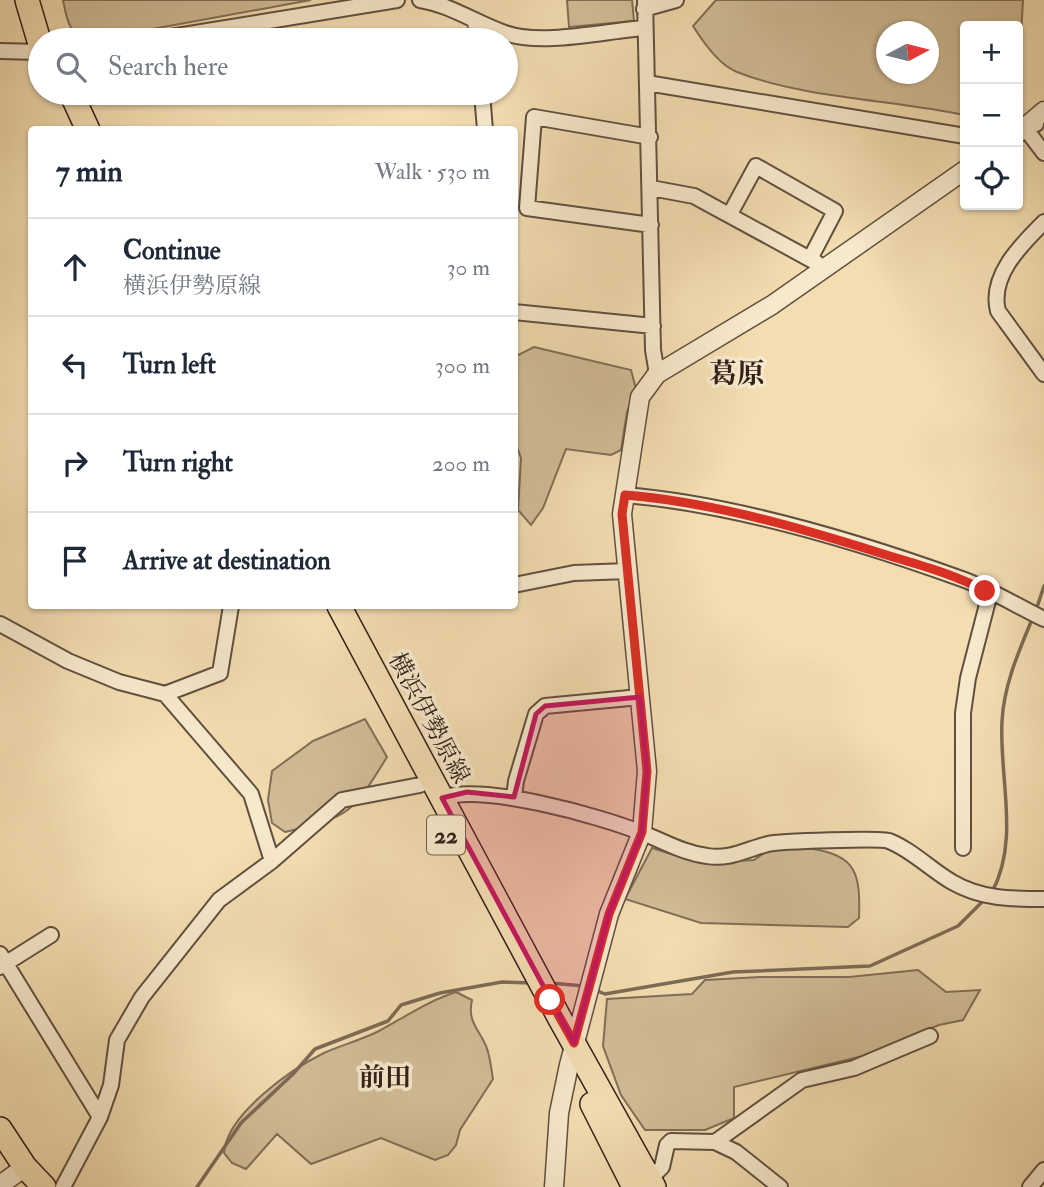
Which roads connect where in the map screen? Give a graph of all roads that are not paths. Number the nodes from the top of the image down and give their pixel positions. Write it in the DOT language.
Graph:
graph roads {
  1 [pos="27,0"];
  2 [pos="41,0"];
  3 [pos="397,0"];
  4 [pos="420,0"];
  5 [pos="676,0"];
  6 [pos="644,4"];
  7 [pos="475,20"];
  8 [pos="35,28"];
  9 [pos="48,28"];
  10 [pos="226,28"];
  11 [pos="476,28"];
  12 [pos="493,28"];
  13 [pos="644,28"];
  14 [pos="518,36"];
  15 [pos="0,51"];
  16 [pos="28,52"];
  17 [pos="647,83"];
  18 [pos="64,105"];
  19 [pos="77,105"];
  20 [pos="483,105"];
  21 [pos="1044,111"];
  22 [pos="1044,122"];
  23 [pos="72,126"];
  24 [pos="86,126"];
  25 [pos="485,126"];
  26 [pos="1023,130"];
  27 [pos="1023,131"];
  28 [pos="1023,132"];
  29 [pos="960,135"];
  30 [pos="650,137"];
  31 [pos="1044,153"];
  32 [pos="960,173"];
  33 [pos="651,188"];
  34 [pos="730,214"];
  35 [pos="1044,222"];
  36 [pos="651,225"];
  37 [pos="818,264"];
  38 [pos="518,312"];
  39 [pos="653,326"];
  40 [pos="1044,373"];
  41 [pos="657,374"];
  42 [pos="625,495"];
  43 [pos="628,571"];
  44 [pos="518,584"];
  45 [pos="990,593"];
  46 [pos="231,609"];
  47 [pos="325,609"];
  48 [pos="341,609"];
  49 [pos="1044,619"];
  50 [pos="0,624"];
  51 [pos="165,694"];
  52 [pos="640,697"];
  53 [pos="420,785"];
  54 [pos="514,797"];
  55 [pos="442,798"];
  56 [pos="642,832"];
  57 [pos="963,848"];
  58 [pos="272,861"];
  59 [pos="1044,899"];
  60 [pos="51,935"];
  61 [pos="2,962"];
  62 [pos="930,1035"];
  63 [pos="572,1054"];
  64 [pos="100,1117"];
  65 [pos="0,1129"];
  66 [pos="715,1142"];
  67 [pos="25,1167"];
  68 [pos="1044,1170"];
  69 [pos="646,1184"];
  70 [pos="0,1185"];
  71 [pos="44,1187"];
  72 [pos="63,1187"];
  73 [pos="554,1187"];
  74 [pos="780,1187"];
  75 [pos="1030,1187"];
  1 -- 8 [label="main road"];
  2 -- 9 [label="main road"];
  3 -- 10 [label="street"];
  4 -- 7 [label="street"];
  5 -- 6 [label="street"];
  6 -- 13 [label="street"];
  7 -- 11 [label="street"];
  7 -- 12 [label="street"];
  13 -- 14 [label="street"];
  13 -- 17 [label="street"];
  15 -- 16 [label="street"];
  17 -- 29 [label="street"];
  17 -- 30 [label="street"];
  18 -- 23 [label="main road"];
  19 -- 24 [label="main road"];
  20 -- 25 [label="street"];
  21 -- 26 [label="street"];
  22 -- 27 [label="street"];
  28 -- 31 [label="street"];
  30 -- 33 [label="street"];
  30 -- 36 [label="street"];
  32 -- 37 [label="street"];
  33 -- 34 [label="street"];
  33 -- 36 [label="street"];
  34 -- 37 [label="street"];
  34 -- 37 [label="street"];
  35 -- 40 [label="street"];
  36 -- 39 [label="street"];
  37 -- 41 [label="street"];
  38 -- 39 [label="street"];
  39 -- 41 [label="street"];
  41 -- 42 [label="street"];
  42 -- 43 [label="street"];
  42 -- 45 [label="street"];
  43 -- 44 [label="street"];
  43 -- 52 [label="street"];
  45 -- 49 [label="street"];
  45 -- 57 [label="street"];
  46 -- 51 [label="street"];
  47 -- 53 [label="main road, 横浜伊勢原線 / 22"];
  48 -- 55 [label="main road, 横浜伊勢原線 / 22"];
  50 -- 51 [label="street"];
  51 -- 58 [label="street"];
  52 -- 54 [label="street"];
  52 -- 56 [label="street"];
  53 -- 58 [label="street"];
  53 -- 63 [label="main road, 横浜伊勢原線 / 22"];
  54 -- 55 [label="street"];
  54 -- 56 [label="street"];
  55 -- 63 [label="main road, 横浜伊勢原線 / 22"];
  56 -- 59 [label="street"];
  56 -- 63 [label="street"];
  58 -- 64 [label="street"];
  60 -- 61 [label="street"];
  61 -- 64 [label="street"];
  62 -- 66 [label="street"];
  63 -- 69 [label="main road, 横浜伊勢原線 / 22"];
  63 -- 73 [label="street"];
  64 -- 72 [label="street"];
  65 -- 67 [label="main road"];
  66 -- 69 [label="street"];
  66 -- 74 [label="street"];
  67 -- 70 [label="street"];
  67 -- 71 [label="main road"];
  68 -- 75 [label="street"];
}
